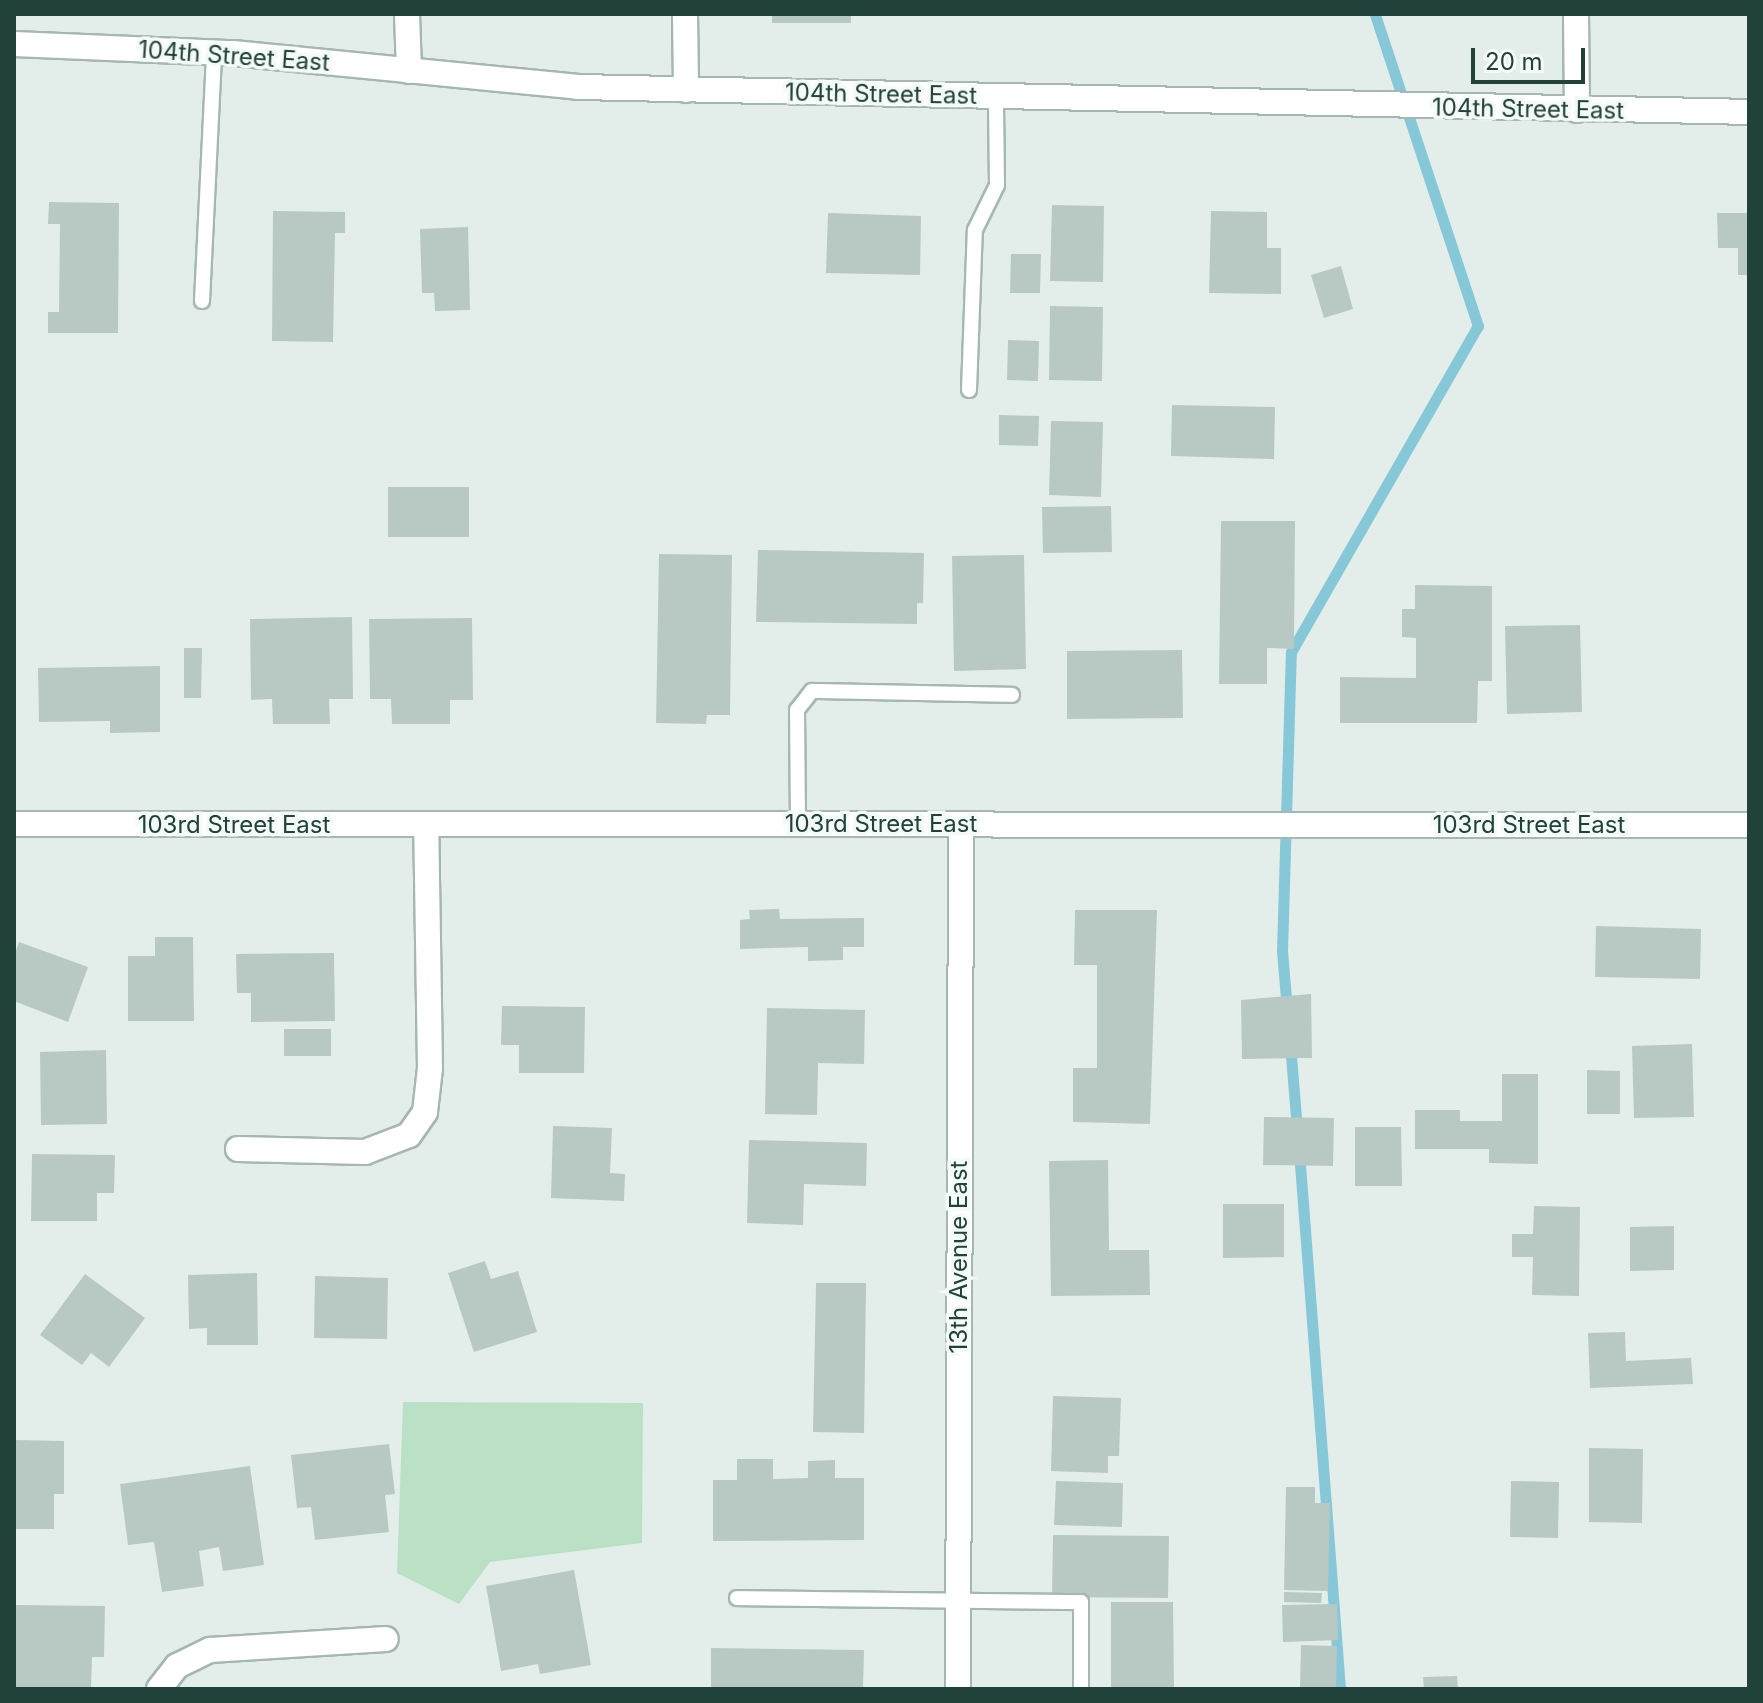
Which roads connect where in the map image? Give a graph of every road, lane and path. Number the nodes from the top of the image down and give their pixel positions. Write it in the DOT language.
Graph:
graph roads {
  1 [pos="407,14"];
  2 [pos="685,14"];
  3 [pos="1576,14"];
  4 [pos="14,44"];
  5 [pos="214,52"];
  6 [pos="409,71"];
  7 [pos="686,90"];
  8 [pos="996,97"];
  9 [pos="1577,110"];
  10 [pos="1749,112"];
  11 [pos="202,301"];
  12 [pos="969,390"];
  13 [pos="1012,695"];
  14 [pos="798,823"];
  15 [pos="14,824"];
  16 [pos="426,825"];
  17 [pos="961,825"];
  18 [pos="1749,825"];
  19 [pos="238,1149"];
  20 [pos="737,1598"];
  21 [pos="958,1602"];
  22 [pos="386,1639"];
  23 [pos="159,1689"];
  24 [pos="958,1689"];
  25 [pos="1081,1689"];
  1 -- 6 [label="street"];
  2 -- 7 [label="street"];
  3 -- 9 [label="street"];
  4 -- 5 [label="street, 104th Street East"];
  5 -- 6 [label="street, 104th Street East"];
  5 -- 11 [label="lane"];
  6 -- 7 [label="street, 104th Street East"];
  7 -- 8 [label="street, 104th Street East"];
  8 -- 9 [label="street, 104th Street East"];
  8 -- 12 [label="lane"];
  9 -- 10 [label="street, 104th Street East"];
  13 -- 14 [label="lane"];
  14 -- 16 [label="street, 103rd Street East"];
  14 -- 17 [label="street, 103rd Street East"];
  15 -- 16 [label="street, 103rd Street East"];
  16 -- 19 [label="street"];
  17 -- 18 [label="street, 103rd Street East"];
  17 -- 21 [label="street, 13th Avenue East"];
  20 -- 21 [label="lane"];
  21 -- 24 [label="street, 13th Avenue East"];
  21 -- 25 [label="lane"];
  22 -- 23 [label="street"];
}
